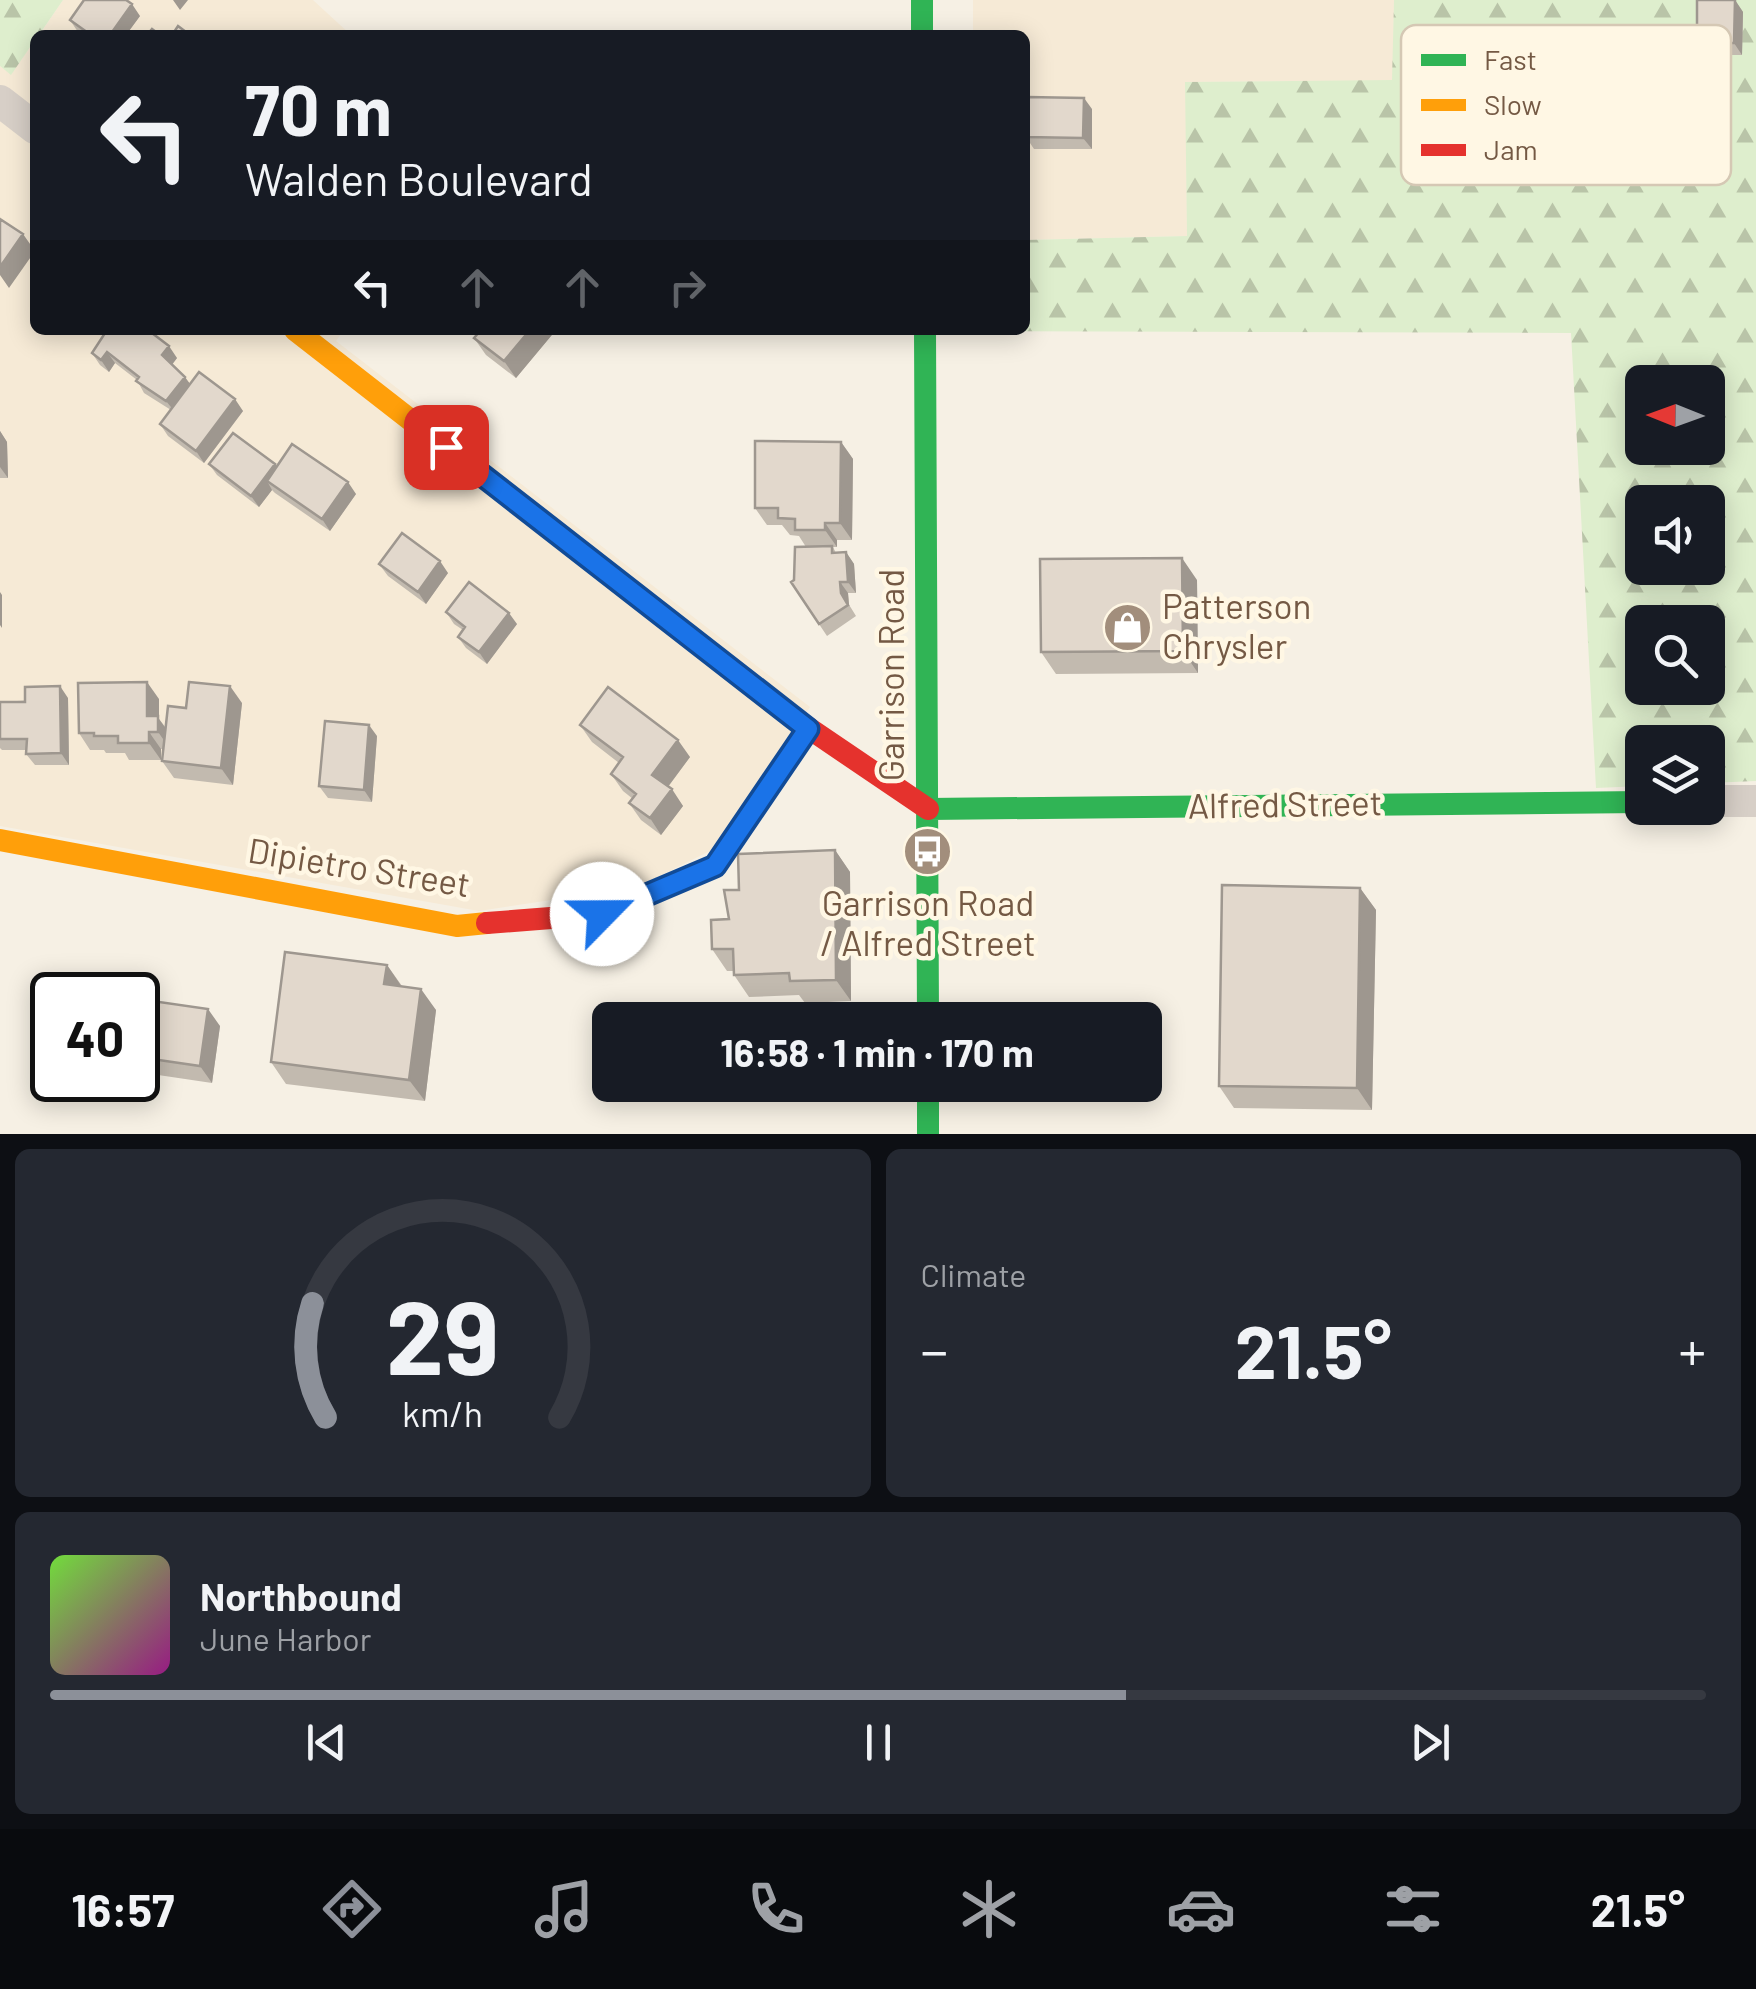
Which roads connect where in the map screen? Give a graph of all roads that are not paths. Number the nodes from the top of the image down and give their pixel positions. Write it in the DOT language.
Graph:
graph roads {
  1 [pos="922,0"];
  2 [pos="922,30"];
  3 [pos="0,101"];
  4 [pos="30,124"];
  5 [pos="301,335"];
  6 [pos="925,335"];
  7 [pos="808,729"];
  8 [pos="1756,800"];
  9 [pos="1725,801"];
  10 [pos="1625,802"];
  11 [pos="928,809"];
  12 [pos="0,840"];
  13 [pos="928,1002"];
  14 [pos="928,1102"];
  15 [pos="928,1134"];
  1 -- 2 [label="street"];
  3 -- 4 [label="street"];
  5 -- 7 [label="street"];
  6 -- 11 [label="street, Garrison Road"];
  7 -- 11 [label="street"];
  7 -- 12 [label="street, Dipietro Street"];
  8 -- 9 [label="street"];
  10 -- 11 [label="street, Alfred Street"];
  11 -- 13 [label="street, Garrison Road"];
  14 -- 15 [label="street"];
}
